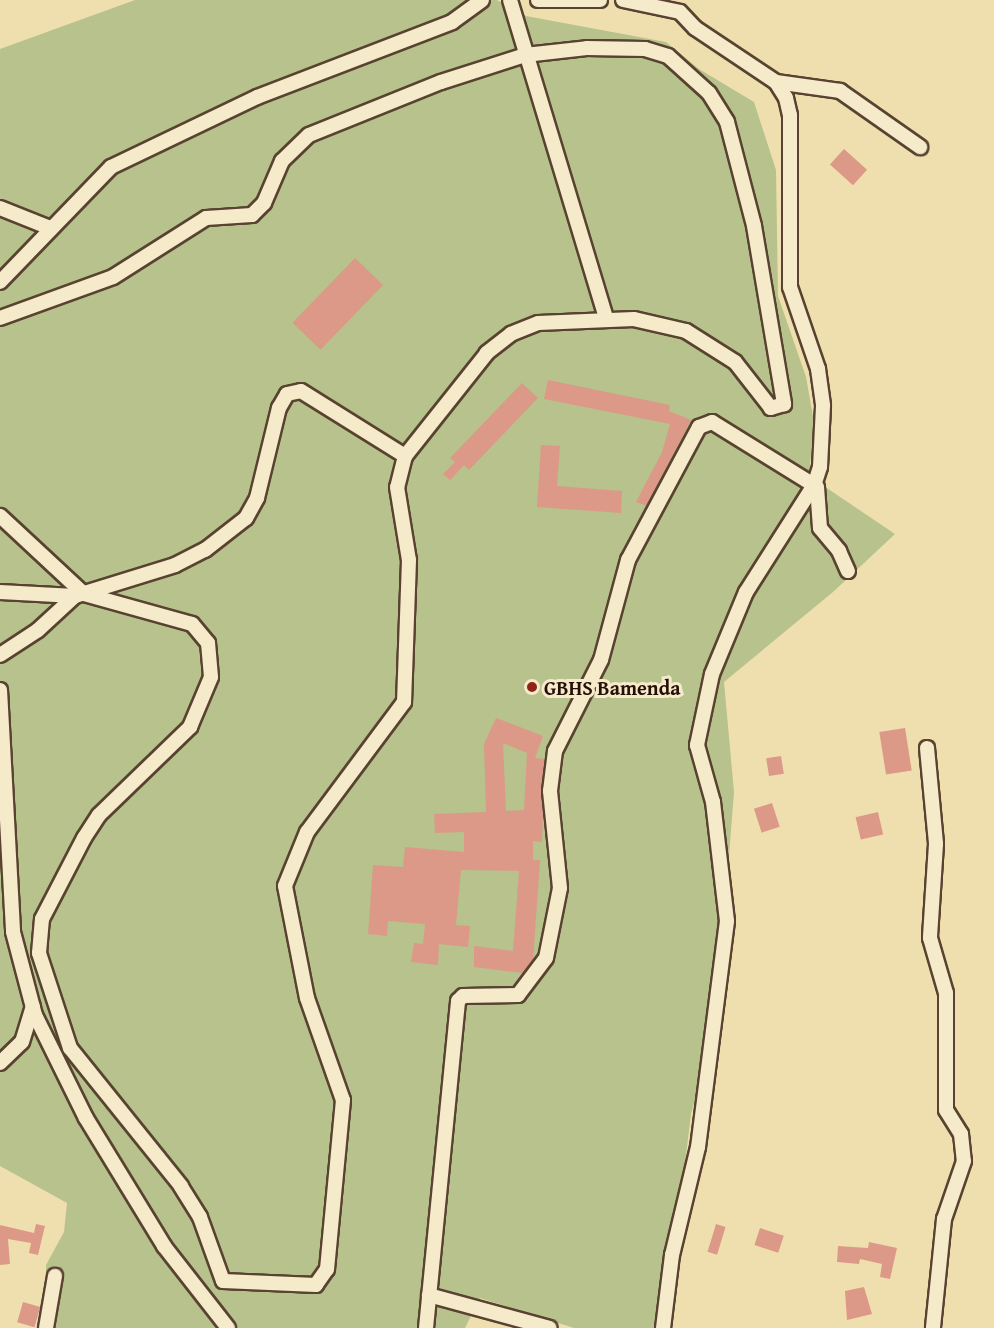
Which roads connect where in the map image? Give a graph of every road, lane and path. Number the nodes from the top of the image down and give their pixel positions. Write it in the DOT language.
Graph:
graph roads {
  1 [pos="482,0"];
  2 [pos="510,0"];
  3 [pos="538,0"];
  4 [pos="600,0"];
  5 [pos="623,0"];
  6 [pos="683,6"];
  7 [pos="525,55"];
  8 [pos="776,82"];
  9 [pos="920,147"];
  10 [pos="0,208"];
  11 [pos="48,227"];
  12 [pos="0,282"];
  13 [pos="0,318"];
  14 [pos="606,318"];
  15 [pos="405,456"];
  16 [pos="814,485"];
  17 [pos="0,516"];
  18 [pos="848,571"];
  19 [pos="0,592"];
  20 [pos="80,595"];
  21 [pos="0,655"];
  22 [pos="0,690"];
  23 [pos="927,747"];
  24 [pos="33,1007"];
  25 [pos="0,1063"];
  26 [pos="55,1276"];
  27 [pos="429,1295"];
  28 [pos="46,1328"];
  29 [pos="228,1328"];
  30 [pos="426,1328"];
  31 [pos="550,1328"];
  32 [pos="663,1328"];
  33 [pos="933,1328"];
  1 -- 11 [label="street"];
  2 -- 7 [label="street"];
  3 -- 4 [label="street"];
  5 -- 6 [label="street"];
  6 -- 8 [label="street"];
  7 -- 13 [label="street"];
  7 -- 14 [label="street"];
  7 -- 14 [label="street"];
  8 -- 9 [label="street"];
  8 -- 16 [label="street"];
  10 -- 11 [label="street"];
  11 -- 12 [label="street"];
  14 -- 15 [label="street"];
  15 -- 20 [label="street"];
  15 -- 20 [label="street"];
  16 -- 18 [label="street"];
  16 -- 27 [label="street"];
  16 -- 32 [label="street"];
  17 -- 20 [label="street"];
  19 -- 20 [label="street"];
  20 -- 21 [label="street"];
  22 -- 24 [label="street"];
  23 -- 33 [label="street"];
  24 -- 25 [label="street"];
  24 -- 29 [label="street"];
  26 -- 28 [label="street"];
  27 -- 30 [label="street"];
  27 -- 31 [label="street"];
}
